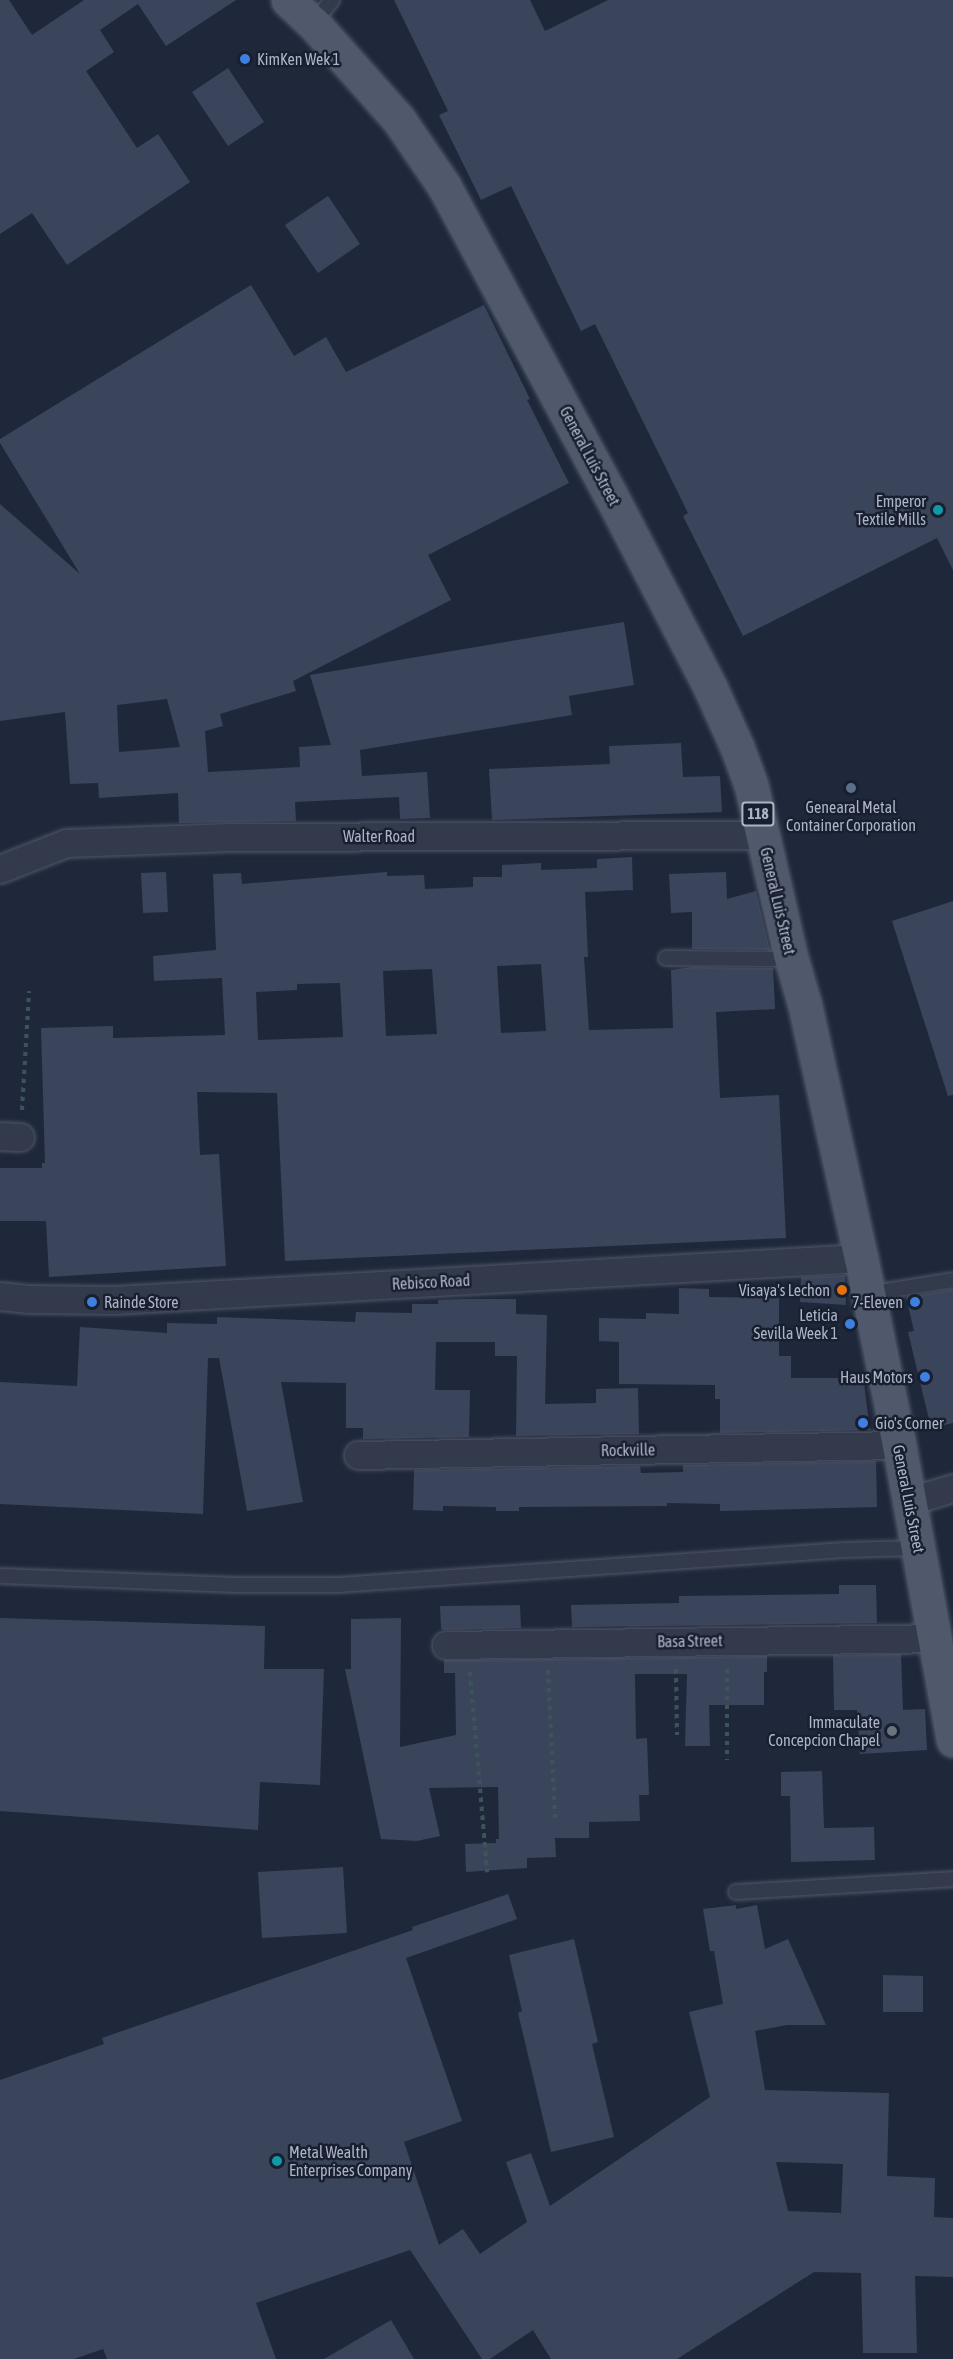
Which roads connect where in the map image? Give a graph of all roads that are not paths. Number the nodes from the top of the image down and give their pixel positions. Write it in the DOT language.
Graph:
graph roads {
  1 [pos="288,0"];
  2 [pos="322,12"];
  3 [pos="762,835"];
  4 [pos="0,868"];
  5 [pos="790,954"];
  6 [pos="666,958"];
  7 [pos="861,1258"];
  8 [pos="953,1280"];
  9 [pos="867,1294"];
  10 [pos="0,1296"];
  11 [pos="899,1445"];
  12 [pos="357,1455"];
  13 [pos="953,1488"];
  14 [pos="909,1501"];
  15 [pos="918,1548"];
  16 [pos="0,1576"];
  17 [pos="933,1638"];
  18 [pos="457,1645"];
  19 [pos="948,1674"];
  20 [pos="953,1740"];
  21 [pos="953,1879"];
  22 [pos="736,1892"];
  1 -- 2 [label="main road, General Luis Street / 118"];
  2 -- 3 [label="main road, General Luis Street / 118"];
  3 -- 4 [label="street, Walter Road"];
  3 -- 5 [label="main road, General Luis Street / 118"];
  5 -- 6 [label="lane"];
  5 -- 7 [label="main road, General Luis Street / 118"];
  7 -- 9 [label="main road, General Luis Street / 118"];
  7 -- 10 [label="street, Rebisco Road"];
  8 -- 9 [label="lane"];
  9 -- 11 [label="main road, General Luis Street / 118"];
  11 -- 12 [label="street, Rockville"];
  11 -- 14 [label="main road, General Luis Street / 118"];
  13 -- 14 [label="street"];
  14 -- 15 [label="main road, General Luis Street / 118"];
  15 -- 16 [label="lane"];
  15 -- 17 [label="main road, General Luis Street / 118"];
  17 -- 18 [label="street, Basa Street"];
  17 -- 19 [label="main road, General Luis Street / 118"];
  19 -- 20 [label="main road, General Luis Street / 118"];
  21 -- 22 [label="lane"];
}
